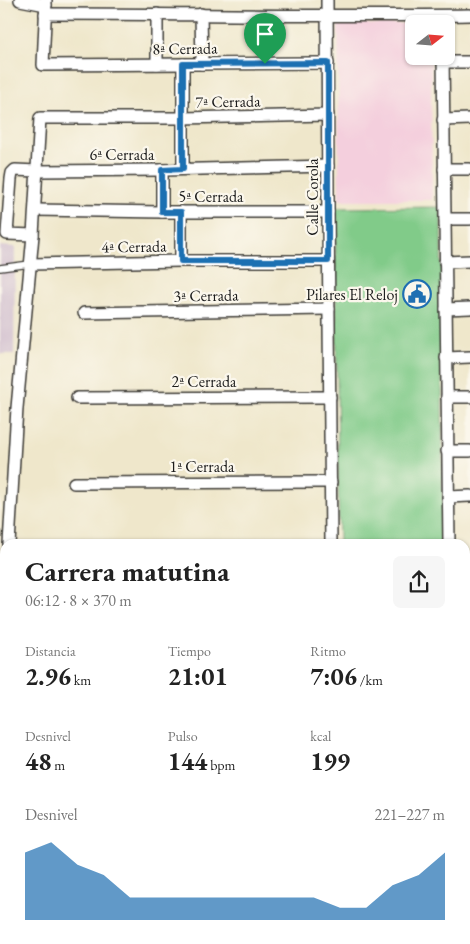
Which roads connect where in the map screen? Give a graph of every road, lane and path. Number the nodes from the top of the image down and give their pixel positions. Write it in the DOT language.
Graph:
graph roads {
  1 [pos="20,0"];
  2 [pos="327,0"];
  3 [pos="46,6"];
  4 [pos="157,14"];
  5 [pos="201,14"];
  6 [pos="470,15"];
  7 [pos="327,16"];
  8 [pos="455,18"];
  9 [pos="405,19"];
  10 [pos="455,60"];
  11 [pos="470,62"];
  12 [pos="328,63"];
  13 [pos="157,64"];
  14 [pos="183,64"];
  15 [pos="202,64"];
  16 [pos="443,65"];
  17 [pos="328,115"];
  18 [pos="182,118"];
  19 [pos="470,119"];
  20 [pos="444,120"];
  21 [pos="328,166"];
  22 [pos="183,169"];
  23 [pos="444,169"];
  24 [pos="470,169"];
  25 [pos="162,170"];
  26 [pos="37,171"];
  27 [pos="34,210"];
  28 [pos="162,212"];
  29 [pos="181,212"];
  30 [pos="328,212"];
  31 [pos="470,218"];
  32 [pos="445,219"];
  33 [pos="4,234"];
  34 [pos="33,235"];
  35 [pos="181,261"];
  36 [pos="328,261"];
  37 [pos="470,261"];
  38 [pos="445,262"];
  39 [pos="30,264"];
  40 [pos="0,268"];
  41 [pos="470,308"];
  42 [pos="329,309"];
  43 [pos="446,309"];
  44 [pos="84,313"];
  45 [pos="470,357"];
  46 [pos="446,358"];
  47 [pos="330,397"];
  48 [pos="447,397"];
  49 [pos="470,397"];
  50 [pos="77,398"];
  51 [pos="447,451"];
  52 [pos="470,451"];
  53 [pos="331,482"];
  54 [pos="74,483"];
  55 [pos="470,496"];
  56 [pos="448,497"];
  57 [pos="9,539"];
  58 [pos="331,539"];
  59 [pos="449,539"];
  1 -- 3 [label="street"];
  2 -- 7 [label="street, Calle Corola"];
  3 -- 4 [label="street"];
  3 -- 13 [label="street, 8ª Cerrada"];
  4 -- 5 [label="street"];
  4 -- 13 [label="street"];
  5 -- 7 [label="street"];
  5 -- 15 [label="street"];
  6 -- 8 [label="street"];
  7 -- 9 [label="street"];
  7 -- 12 [label="street, Calle Corola"];
  10 -- 11 [label="street"];
  12 -- 15 [label="street, 8ª Cerrada"];
  12 -- 17 [label="street, Calle Corola"];
  13 -- 14 [label="street, 8ª Cerrada"];
  14 -- 15 [label="street, 8ª Cerrada"];
  14 -- 18 [label="street"];
  16 -- 20 [label="street"];
  17 -- 18 [label="street, 7ª Cerrada"];
  17 -- 21 [label="street, Calle Corola"];
  18 -- 22 [label="street"];
  18 -- 26 [label="street, 7ª Cerrada"];
  19 -- 20 [label="street"];
  20 -- 23 [label="street"];
  21 -- 22 [label="street, 6ª Cerrada"];
  21 -- 30 [label="street, Calle Corola"];
  22 -- 25 [label="street, 6ª Cerrada"];
  23 -- 24 [label="street"];
  23 -- 32 [label="street"];
  25 -- 26 [label="street, 6ª Cerrada"];
  25 -- 28 [label="street"];
  26 -- 27 [label="street"];
  26 -- 33 [label="street, 6ª Cerrada"];
  27 -- 28 [label="street, 5ª Cerrada"];
  27 -- 34 [label="street"];
  28 -- 29 [label="street, 5ª Cerrada"];
  29 -- 30 [label="street, 5ª Cerrada"];
  29 -- 35 [label="street"];
  30 -- 36 [label="street, Calle Corola"];
  31 -- 32 [label="street"];
  32 -- 38 [label="street"];
  33 -- 34 [label="street"];
  34 -- 39 [label="street"];
  35 -- 36 [label="street, 4ª Cerrada"];
  35 -- 39 [label="street, 4ª Cerrada"];
  36 -- 42 [label="street, Calle Corola"];
  37 -- 38 [label="street"];
  38 -- 43 [label="street"];
  39 -- 40 [label="lane"];
  39 -- 57 [label="street"];
  41 -- 43 [label="street"];
  42 -- 44 [label="street, 3ª Cerrada"];
  42 -- 47 [label="street, Calle Corola"];
  43 -- 46 [label="street"];
  45 -- 46 [label="street"];
  46 -- 48 [label="street"];
  47 -- 50 [label="street, 2ª Cerrada"];
  47 -- 53 [label="street, Calle Corola"];
  48 -- 49 [label="street"];
  48 -- 51 [label="street"];
  51 -- 52 [label="street"];
  51 -- 56 [label="street"];
  53 -- 54 [label="street, 1ª Cerrada"];
  53 -- 58 [label="street, Calle Corola"];
  55 -- 56 [label="street"];
  56 -- 59 [label="street"];
}
